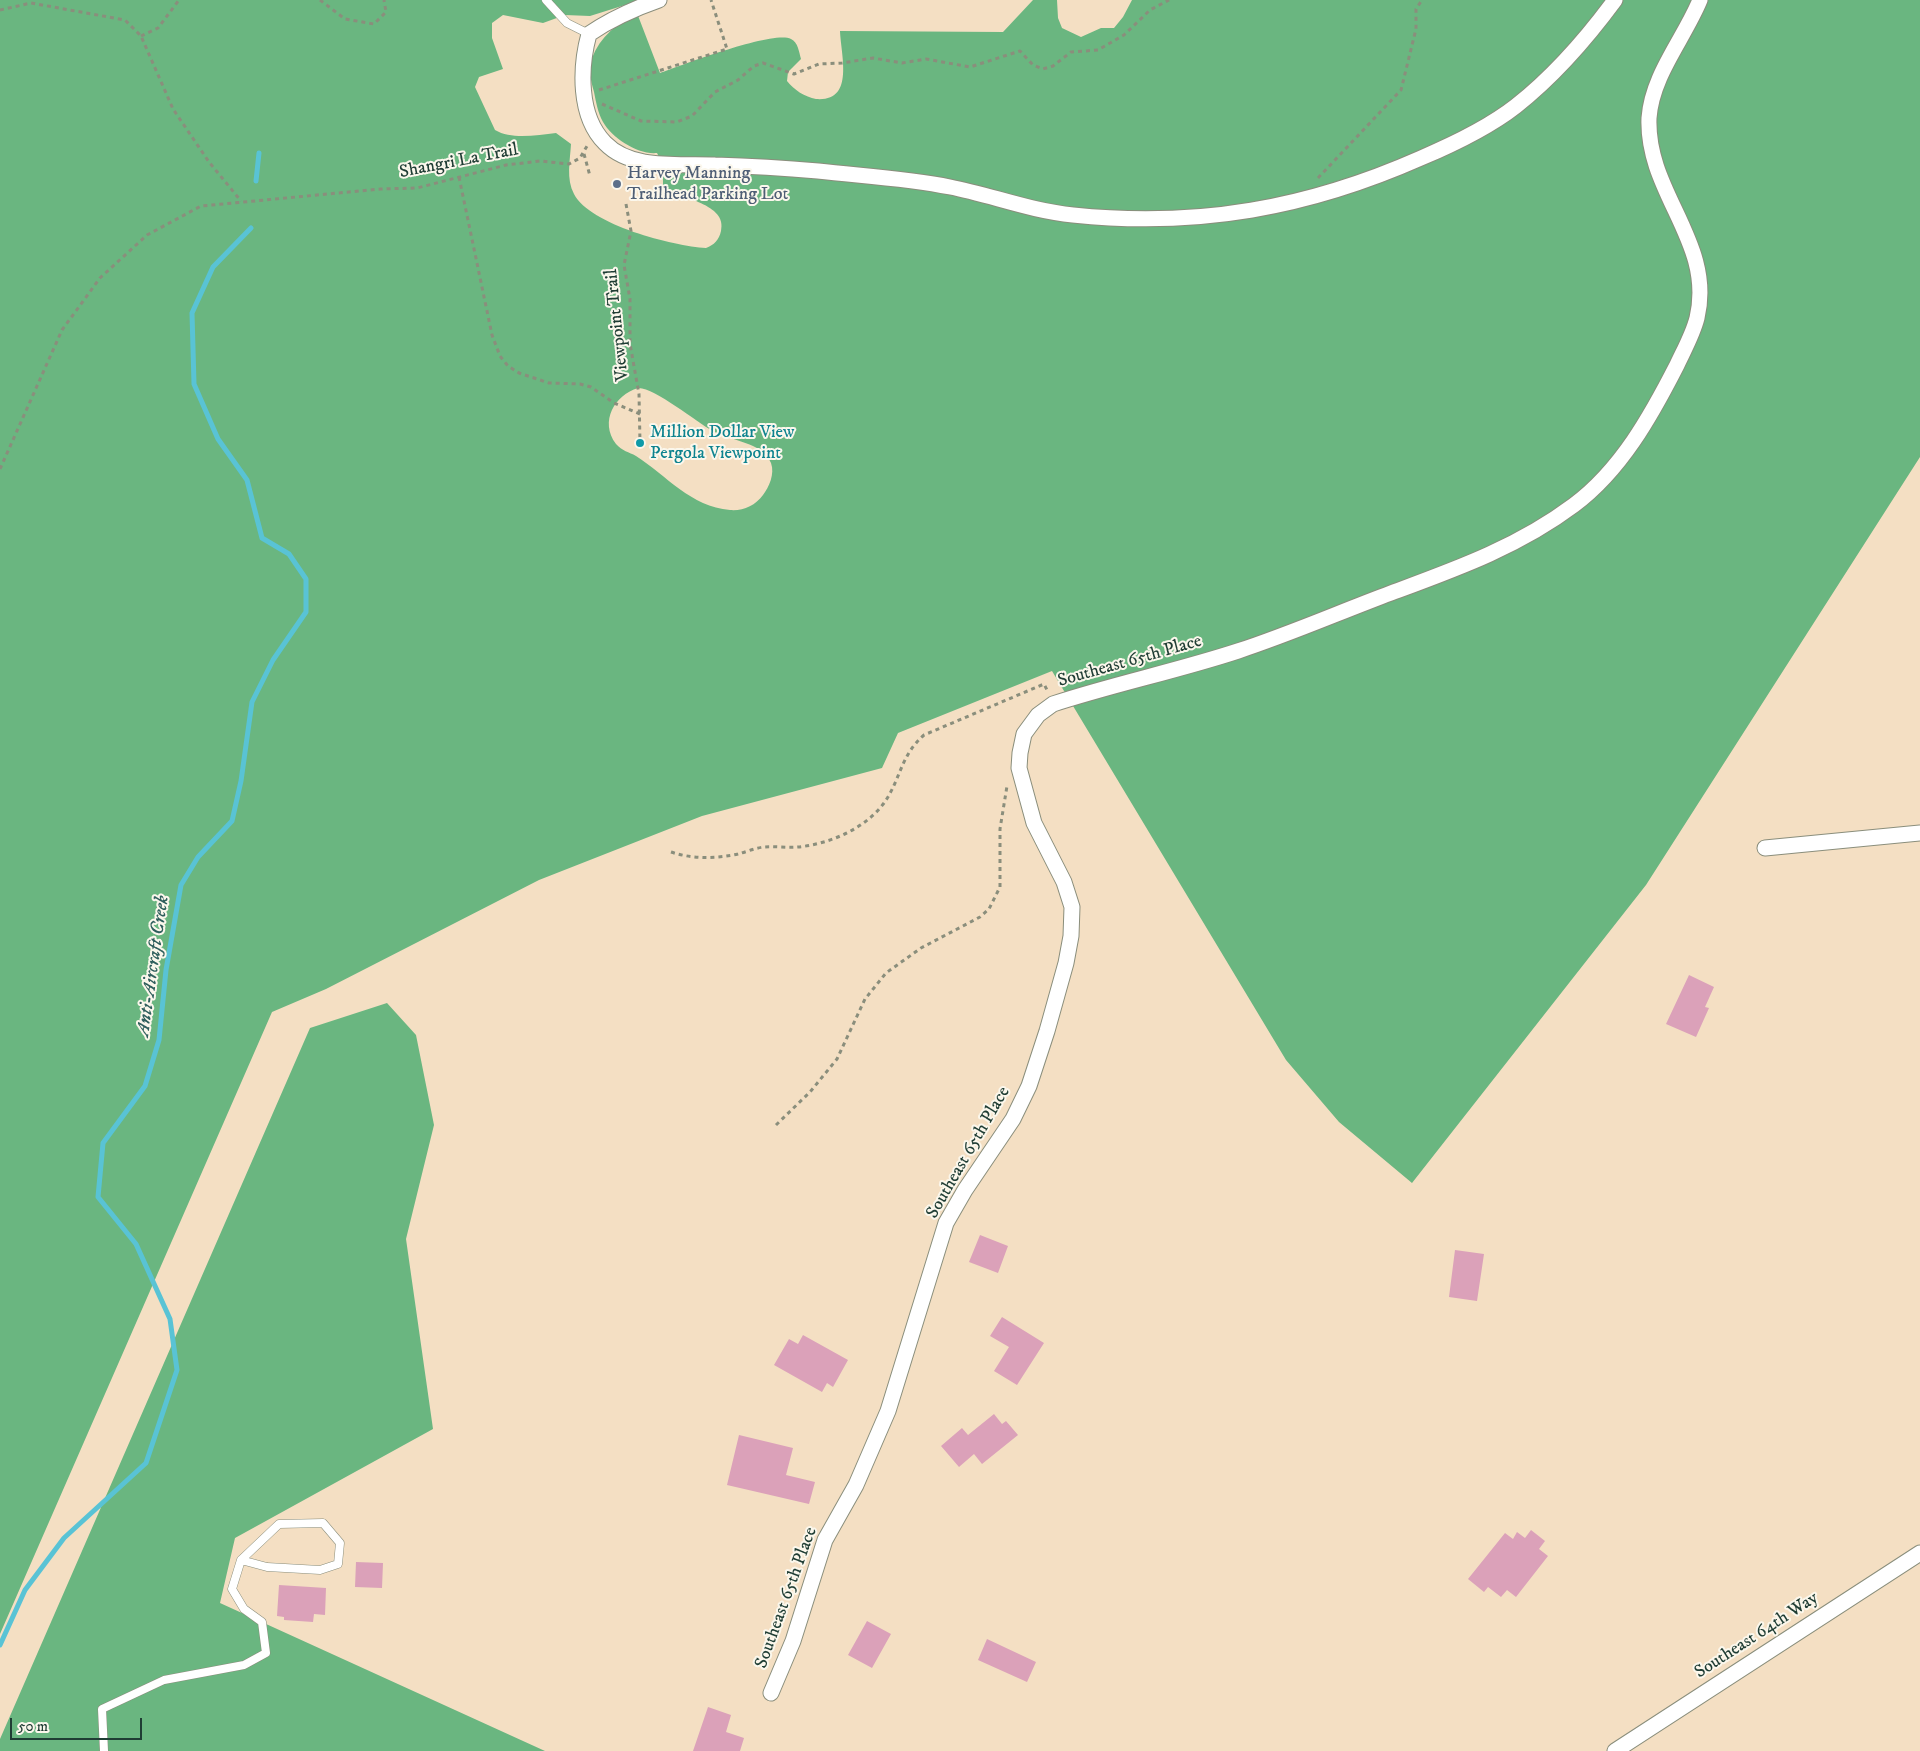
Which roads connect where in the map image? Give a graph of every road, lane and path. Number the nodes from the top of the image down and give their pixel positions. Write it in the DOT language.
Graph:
graph roads {
  1 [pos="178,0"];
  2 [pos="320,0"];
  3 [pos="384,0"];
  4 [pos="546,0"];
  5 [pos="659,0"];
  6 [pos="712,0"];
  7 [pos="1169,0"];
  8 [pos="1422,0"];
  9 [pos="1615,0"];
  10 [pos="1700,0"];
  11 [pos="0,10"];
  12 [pos="589,34"];
  13 [pos="141,36"];
  14 [pos="584,95"];
  15 [pos="591,120"];
  16 [pos="584,154"];
  17 [pos="590,176"];
  18 [pos="458,178"];
  19 [pos="1316,180"];
  20 [pos="241,202"];
  21 [pos="626,204"];
  22 [pos="640,414"];
  23 [pos="640,443"];
  24 [pos="0,469"];
  25 [pos="1053,704"];
  26 [pos="1008,780"];
  27 [pos="1920,833"];
  28 [pos="1765,848"];
  29 [pos="671,852"];
  30 [pos="776,1125"];
  31 [pos="1920,1553"];
  32 [pos="241,1560"];
  33 [pos="771,1693"];
  34 [pos="104,1751"];
  35 [pos="1615,1751"];
  1 -- 13 [label="path"];
  2 -- 3 [label="path"];
  4 -- 12 [label="lane"];
  5 -- 12 [label="street"];
  6 -- 14 [label="path"];
  7 -- 15 [label="path"];
  8 -- 19 [label="path"];
  9 -- 15 [label="street"];
  10 -- 25 [label="street, Southeast 65th Place"];
  11 -- 13 [label="path"];
  12 -- 14 [label="street"];
  13 -- 20 [label="path"];
  14 -- 15 [label="street"];
  15 -- 16 [label="path"];
  16 -- 17 [label="path"];
  16 -- 18 [label="path, Shangri La Trail"];
  18 -- 20 [label="path, Shangri La Trail"];
  18 -- 22 [label="path"];
  20 -- 24 [label="path, Shangri La Trail"];
  21 -- 22 [label="path, Viewpoint Trail"];
  22 -- 23 [label="path, Viewpoint Trail"];
  25 -- 29 [label="path"];
  25 -- 33 [label="street, Southeast 65th Place"];
  26 -- 30 [label="path"];
  27 -- 28 [label="street"];
  31 -- 35 [label="street, Southeast 64th Way"];
  32 -- 32 [label="lane"];
  32 -- 34 [label="lane"];
}
